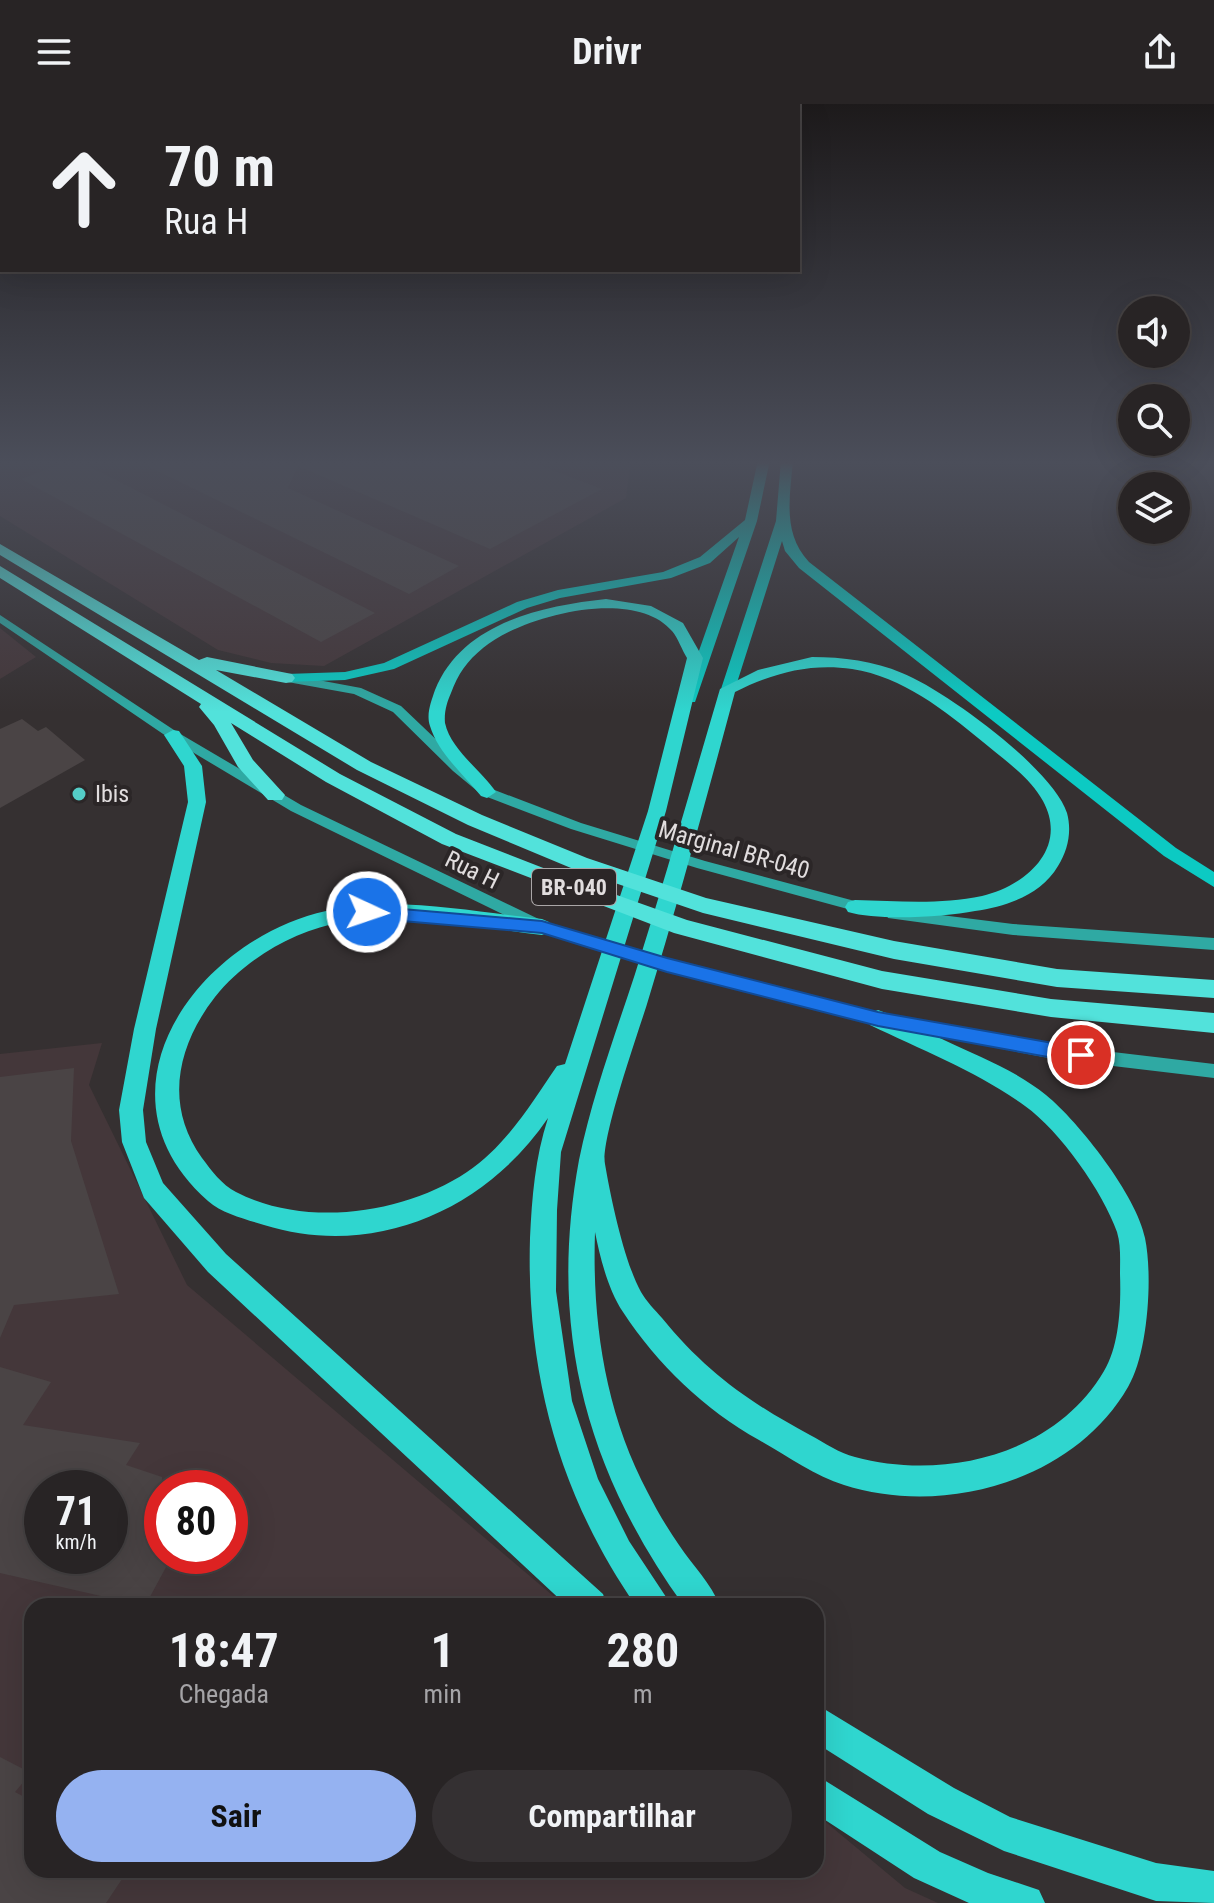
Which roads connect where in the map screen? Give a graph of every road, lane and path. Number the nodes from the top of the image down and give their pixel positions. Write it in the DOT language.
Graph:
graph roads {
  1 [pos="724,544"];
  2 [pos="743,544"];
  3 [pos="775,544"];
  4 [pos="789,544"];
  5 [pos="0,549"];
  6 [pos="0,571"];
  7 [pos="0,618"];
  8 [pos="174,652"];
  9 [pos="286,678"];
  10 [pos="728,689"];
  11 [pos="196,693"];
  12 [pos="173,735"];
  13 [pos="671,756"];
  14 [pos="487,792"];
  15 [pos="275,795"];
  16 [pos="1214,881"];
  17 [pos="855,907"];
  18 [pos="542,927"];
  19 [pos="1214,944"];
  20 [pos="1214,989"];
  21 [pos="878,1019"];
  22 [pos="1214,1023"];
  23 [pos="577,1055"];
  24 [pos="1214,1071"];
  25 [pos="592,1157"];
  26 [pos="582,1598"];
  27 [pos="650,1598"];
  28 [pos="698,1598"];
  29 [pos="824,1727"];
  30 [pos="824,1798"];
  31 [pos="1214,1890"];
  32 [pos="1026,1903"];
  1 -- 9 [label="main road"];
  2 -- 13 [label="main road"];
  3 -- 10 [label="main road"];
  4 -- 16 [label="main road"];
  5 -- 8 [label="highway, BR-040"];
  6 -- 11 [label="highway, BR-040"];
  7 -- 12 [label="main road, Rua H"];
  8 -- 9 [label="highway"];
  8 -- 20 [label="highway, BR-040"];
  9 -- 14 [label="main road, Marginal BR-040"];
  10 -- 17 [label="highway"];
  10 -- 25 [label="highway"];
  11 -- 15 [label="highway"];
  11 -- 22 [label="highway, BR-040"];
  12 -- 15 [label="main road, Rua H"];
  12 -- 26 [label="highway"];
  13 -- 14 [label="highway"];
  13 -- 23 [label="highway"];
  14 -- 17 [label="main road, Marginal BR-040"];
  15 -- 18 [label="main road, Rua H"];
  17 -- 19 [label="main road, Marginal BR-040"];
  18 -- 21 [label="main road, Rua H"];
  18 -- 23 [label="highway"];
  21 -- 24 [label="main road, Rua H"];
  21 -- 25 [label="highway"];
  23 -- 27 [label="highway"];
  25 -- 28 [label="highway"];
  29 -- 31 [label="highway"];
  30 -- 32 [label="highway"];
}
